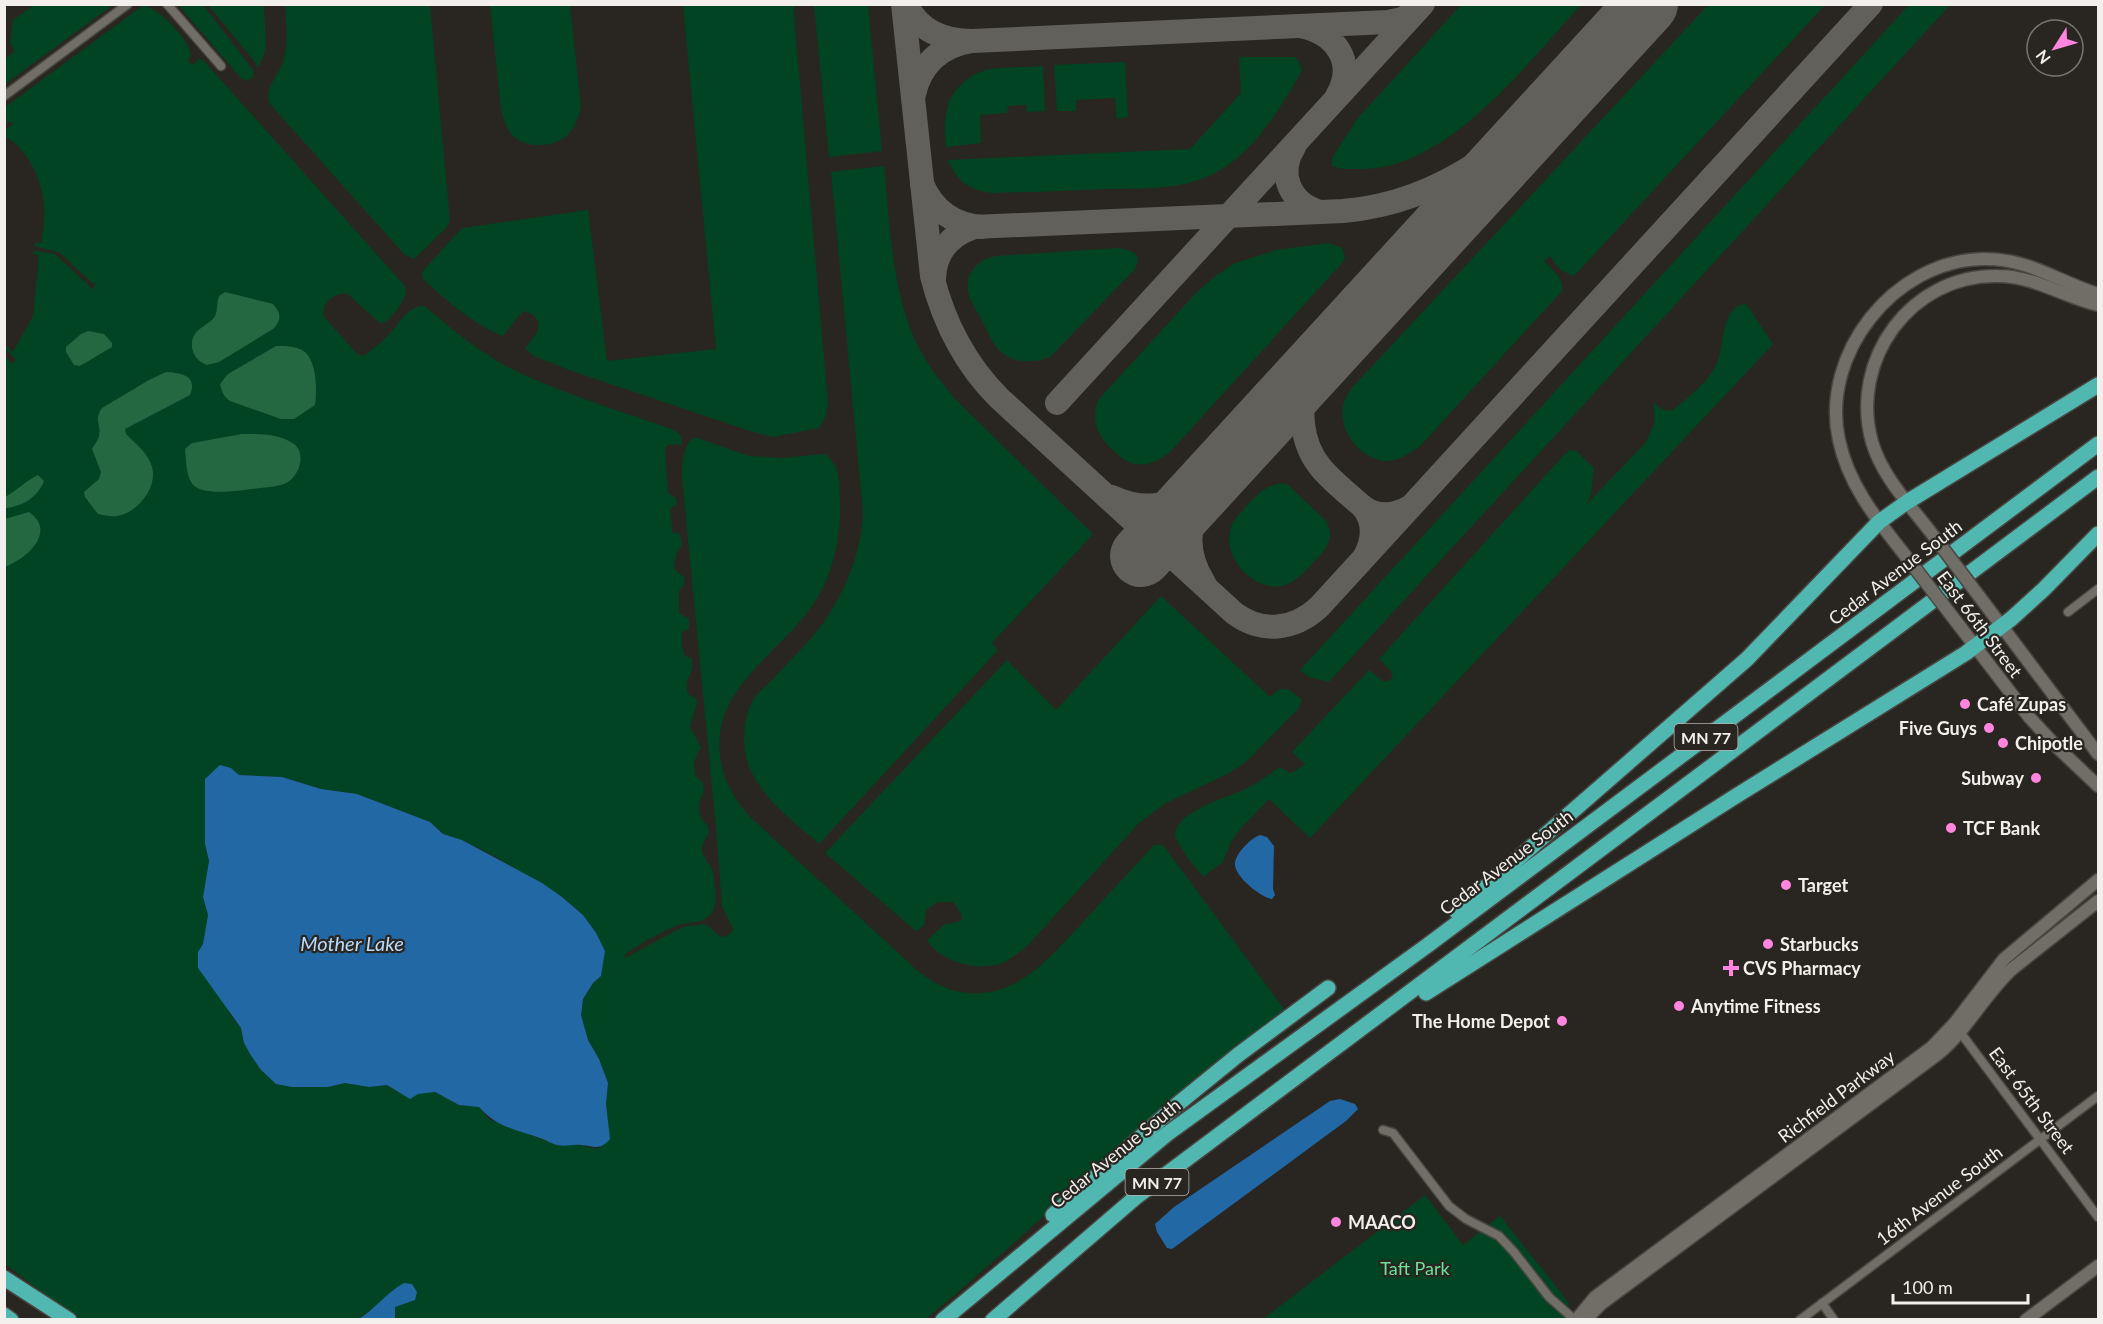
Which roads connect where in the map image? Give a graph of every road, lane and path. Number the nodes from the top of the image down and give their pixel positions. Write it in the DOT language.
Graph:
graph roads {
  1 [pos="128,4"];
  2 [pos="167,4"];
  3 [pos="221,66"];
  4 [pos="4,96"];
  5 [pos="2098,294"];
  6 [pos="2098,305"];
  7 [pos="2098,385"];
  8 [pos="2098,444"];
  9 [pos="2098,477"];
  10 [pos="1907,502"];
  11 [pos="1879,522"];
  12 [pos="2098,534"];
  13 [pos="2098,589"];
  14 [pos="2068,612"];
  15 [pos="2002,627"];
  16 [pos="1975,646"];
  17 [pos="2098,754"];
  18 [pos="2098,786"];
  19 [pos="2098,880"];
  20 [pos="2085,891"];
  21 [pos="2098,901"];
  22 [pos="2056,936"];
  23 [pos="1328,988"];
  24 [pos="1312,1028"];
  25 [pos="1960,1032"];
  26 [pos="1330,1054"];
  27 [pos="2098,1096"];
  28 [pos="1383,1130"];
  29 [pos="2041,1140"];
  30 [pos="2098,1217"];
  31 [pos="2098,1266"];
  32 [pos="1001,1271"];
  33 [pos="4,1279"];
  34 [pos="1822,1303"];
  35 [pos="4,1315"];
  36 [pos="945,1317"];
  37 [pos="11,1320"];
  38 [pos="55,1320"];
  39 [pos="69,1320"];
  40 [pos="993,1320"];
  41 [pos="1576,1320"];
  42 [pos="1585,1320"];
  43 [pos="1800,1320"];
  44 [pos="1834,1320"];
  45 [pos="2026,1320"];
  1 -- 4 [label="street"];
  2 -- 3 [label="street"];
  5 -- 11 [label="street, East 66th Street"];
  6 -- 10 [label="street, East 66th Street"];
  7 -- 10 [label="highway"];
  8 -- 24 [label="highway, Cedar Avenue South / MN 77"];
  9 -- 26 [label="highway, MN 77"];
  10 -- 11 [label="highway"];
  10 -- 15 [label="street, East 66th Street, bridge"];
  11 -- 16 [label="street, East 66th Street, bridge"];
  11 -- 24 [label="highway"];
  12 -- 15 [label="highway"];
  13 -- 14 [label="street"];
  15 -- 16 [label="highway"];
  15 -- 17 [label="street, East 66th Street"];
  16 -- 18 [label="street, East 66th Street"];
  16 -- 26 [label="highway"];
  19 -- 20 [label="street, Richfield Parkway"];
  20 -- 22 [label="street"];
  20 -- 41 [label="street, Richfield Parkway"];
  21 -- 22 [label="street, Richfield Parkway"];
  22 -- 25 [label="street, Richfield Parkway"];
  23 -- 32 [label="highway"];
  24 -- 32 [label="highway, Cedar Avenue South / MN 77"];
  25 -- 29 [label="street, East 65th Street"];
  25 -- 42 [label="street, Richfield Parkway"];
  26 -- 40 [label="highway, MN 77"];
  27 -- 29 [label="street, 16th Avenue South"];
  28 -- 41 [label="street"];
  29 -- 30 [label="street, East 65th Street"];
  29 -- 34 [label="street, 16th Avenue South"];
  31 -- 45 [label="street"];
  32 -- 36 [label="highway, Cedar Avenue South / MN 77"];
  33 -- 38 [label="highway"];
  33 -- 39 [label="highway"];
  34 -- 43 [label="street, 16th Avenue South"];
  34 -- 44 [label="street"];
  35 -- 37 [label="highway"];
}
